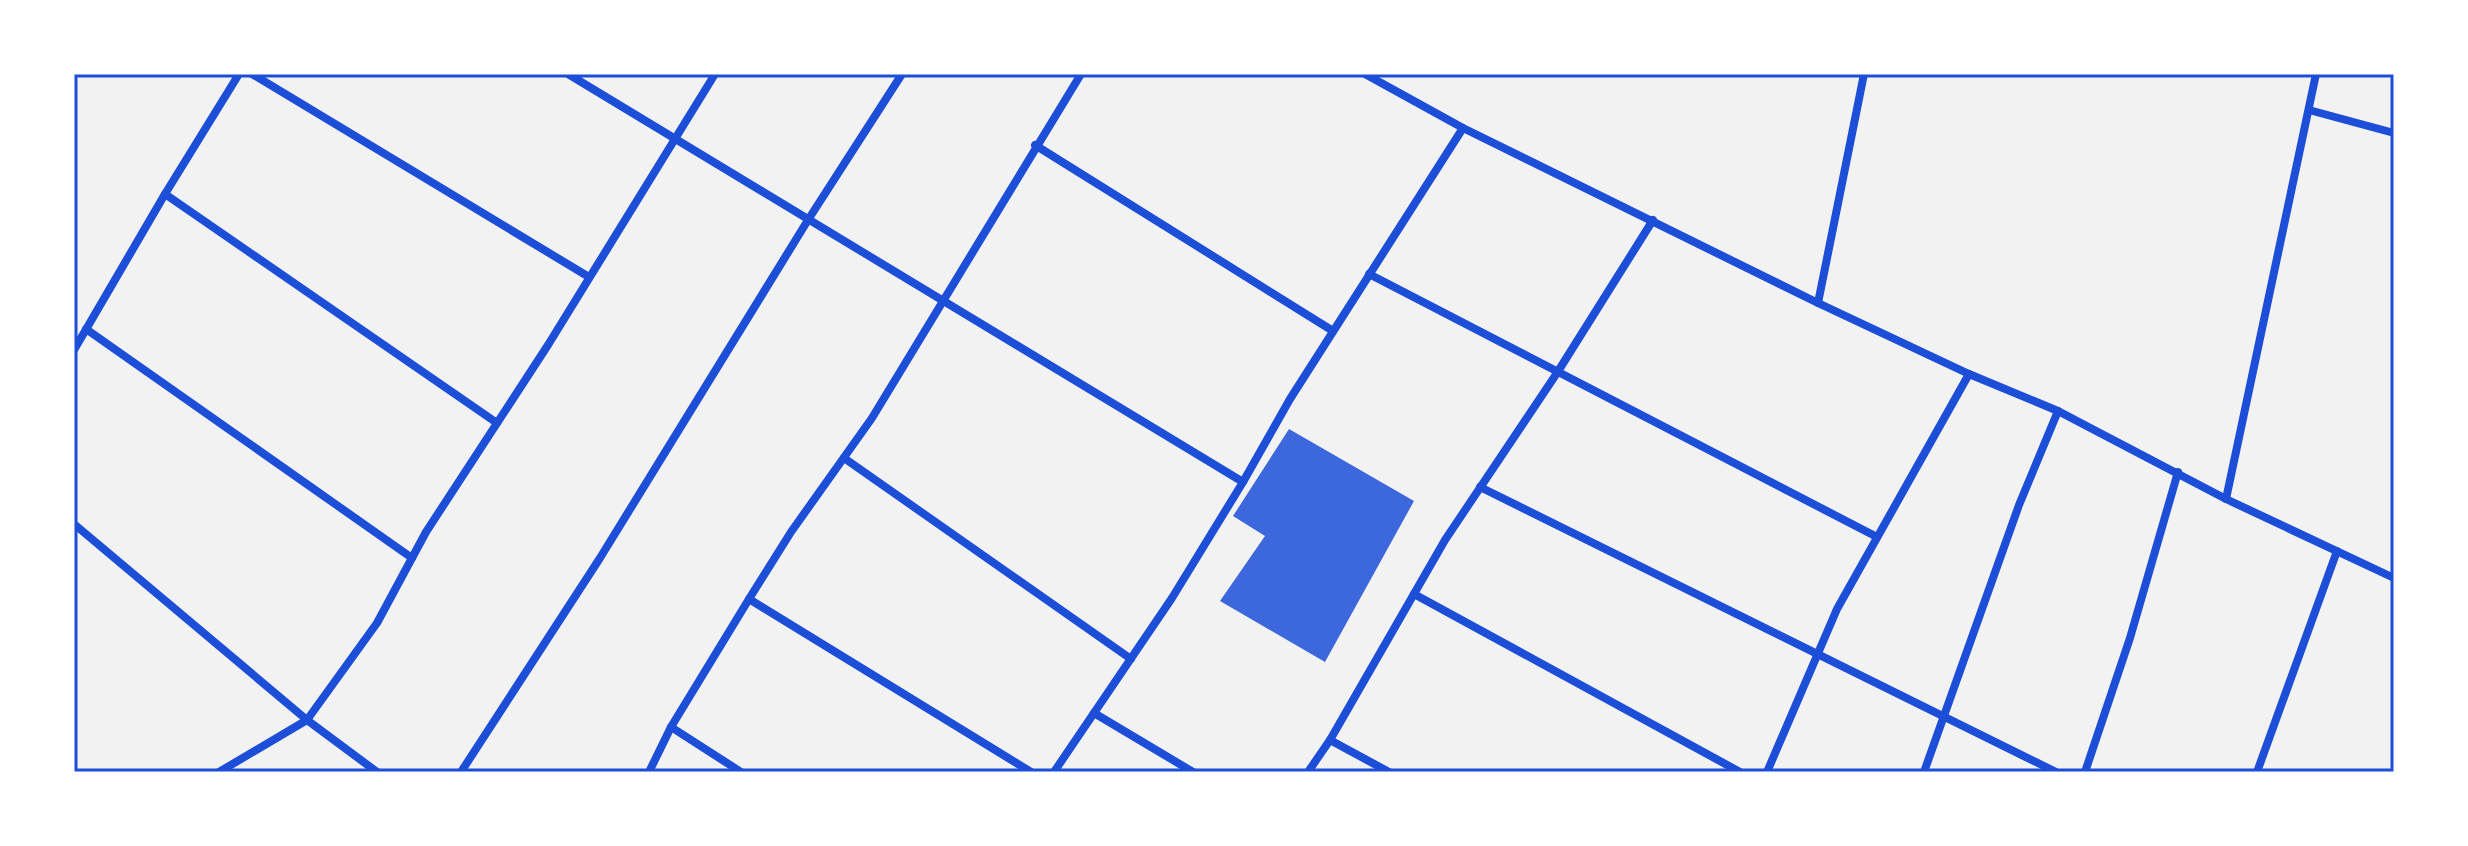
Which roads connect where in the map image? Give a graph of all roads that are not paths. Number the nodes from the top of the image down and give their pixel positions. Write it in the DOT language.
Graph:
graph roads {
  1 [pos="239,74"];
  2 [pos="252,74"];
  3 [pos="568,74"];
  4 [pos="715,74"];
  5 [pos="902,74"];
  6 [pos="1081,74"];
  7 [pos="1365,74"];
  8 [pos="1864,74"];
  9 [pos="2316,74"];
  10 [pos="2309,110"];
  11 [pos="1463,128"];
  12 [pos="2394,133"];
  13 [pos="675,139"];
  14 [pos="1035,145"];
  15 [pos="165,194"];
  16 [pos="808,220"];
  17 [pos="1653,220"];
  18 [pos="1369,274"];
  19 [pos="589,277"];
  20 [pos="942,302"];
  21 [pos="1818,303"];
  22 [pos="86,329"];
  23 [pos="1333,331"];
  24 [pos="74,350"];
  25 [pos="1557,373"];
  26 [pos="1969,374"];
  27 [pos="2058,411"];
  28 [pos="497,423"];
  29 [pos="844,458"];
  30 [pos="2178,472"];
  31 [pos="1243,482"];
  32 [pos="1480,487"];
  33 [pos="2226,499"];
  34 [pos="74,524"];
  35 [pos="1877,537"];
  36 [pos="2337,551"];
  37 [pos="412,558"];
  38 [pos="2394,578"];
  39 [pos="1414,594"];
  40 [pos="749,599"];
  41 [pos="1818,654"];
  42 [pos="1131,659"];
  43 [pos="1094,713"];
  44 [pos="1943,716"];
  45 [pos="307,720"];
  46 [pos="671,727"];
  47 [pos="1330,740"];
  48 [pos="219,772"];
  49 [pos="377,772"];
  50 [pos="461,772"];
  51 [pos="649,772"];
  52 [pos="741,772"];
  53 [pos="1031,772"];
  54 [pos="1054,772"];
  55 [pos="1193,772"];
  56 [pos="1308,772"];
  57 [pos="1389,772"];
  58 [pos="1740,772"];
  59 [pos="1767,772"];
  60 [pos="1924,772"];
  61 [pos="2056,772"];
  62 [pos="2085,772"];
  63 [pos="2257,772"];
  1 -- 15 [label="street"];
  2 -- 19 [label="street"];
  3 -- 13 [label="street"];
  4 -- 13 [label="street"];
  5 -- 16 [label="street"];
  6 -- 14 [label="street"];
  7 -- 11 [label="street"];
  8 -- 21 [label="street"];
  9 -- 10 [label="street"];
  10 -- 12 [label="street"];
  10 -- 33 [label="street"];
  11 -- 17 [label="street"];
  11 -- 18 [label="street"];
  13 -- 16 [label="street"];
  13 -- 19 [label="street"];
  14 -- 20 [label="street"];
  14 -- 23 [label="street"];
  15 -- 22 [label="street"];
  15 -- 28 [label="street"];
  16 -- 20 [label="street"];
  16 -- 50 [label="street"];
  17 -- 21 [label="street"];
  17 -- 25 [label="street"];
  18 -- 23 [label="street"];
  18 -- 25 [label="street"];
  19 -- 28 [label="street"];
  20 -- 29 [label="street"];
  20 -- 31 [label="street"];
  21 -- 26 [label="street"];
  22 -- 24 [label="street"];
  22 -- 37 [label="street"];
  23 -- 31 [label="street"];
  25 -- 32 [label="street"];
  25 -- 35 [label="street"];
  26 -- 27 [label="street"];
  26 -- 35 [label="street"];
  27 -- 30 [label="street"];
  27 -- 44 [label="street"];
  28 -- 37 [label="street"];
  29 -- 40 [label="street"];
  29 -- 42 [label="street"];
  30 -- 33 [label="street"];
  30 -- 62 [label="street"];
  31 -- 42 [label="street"];
  32 -- 39 [label="street"];
  32 -- 41 [label="street"];
  33 -- 36 [label="street"];
  34 -- 45 [label="street"];
  35 -- 41 [label="street"];
  36 -- 38 [label="street"];
  36 -- 63 [label="street"];
  37 -- 45 [label="street"];
  39 -- 47 [label="street"];
  39 -- 58 [label="street"];
  40 -- 46 [label="street"];
  40 -- 53 [label="street"];
  41 -- 44 [label="street"];
  41 -- 59 [label="street"];
  42 -- 43 [label="street"];
  43 -- 54 [label="street"];
  43 -- 55 [label="street"];
  44 -- 60 [label="street"];
  44 -- 61 [label="street"];
  45 -- 48 [label="street"];
  45 -- 49 [label="street"];
  46 -- 51 [label="street"];
  46 -- 52 [label="street"];
  47 -- 56 [label="street"];
  47 -- 57 [label="street"];
}
